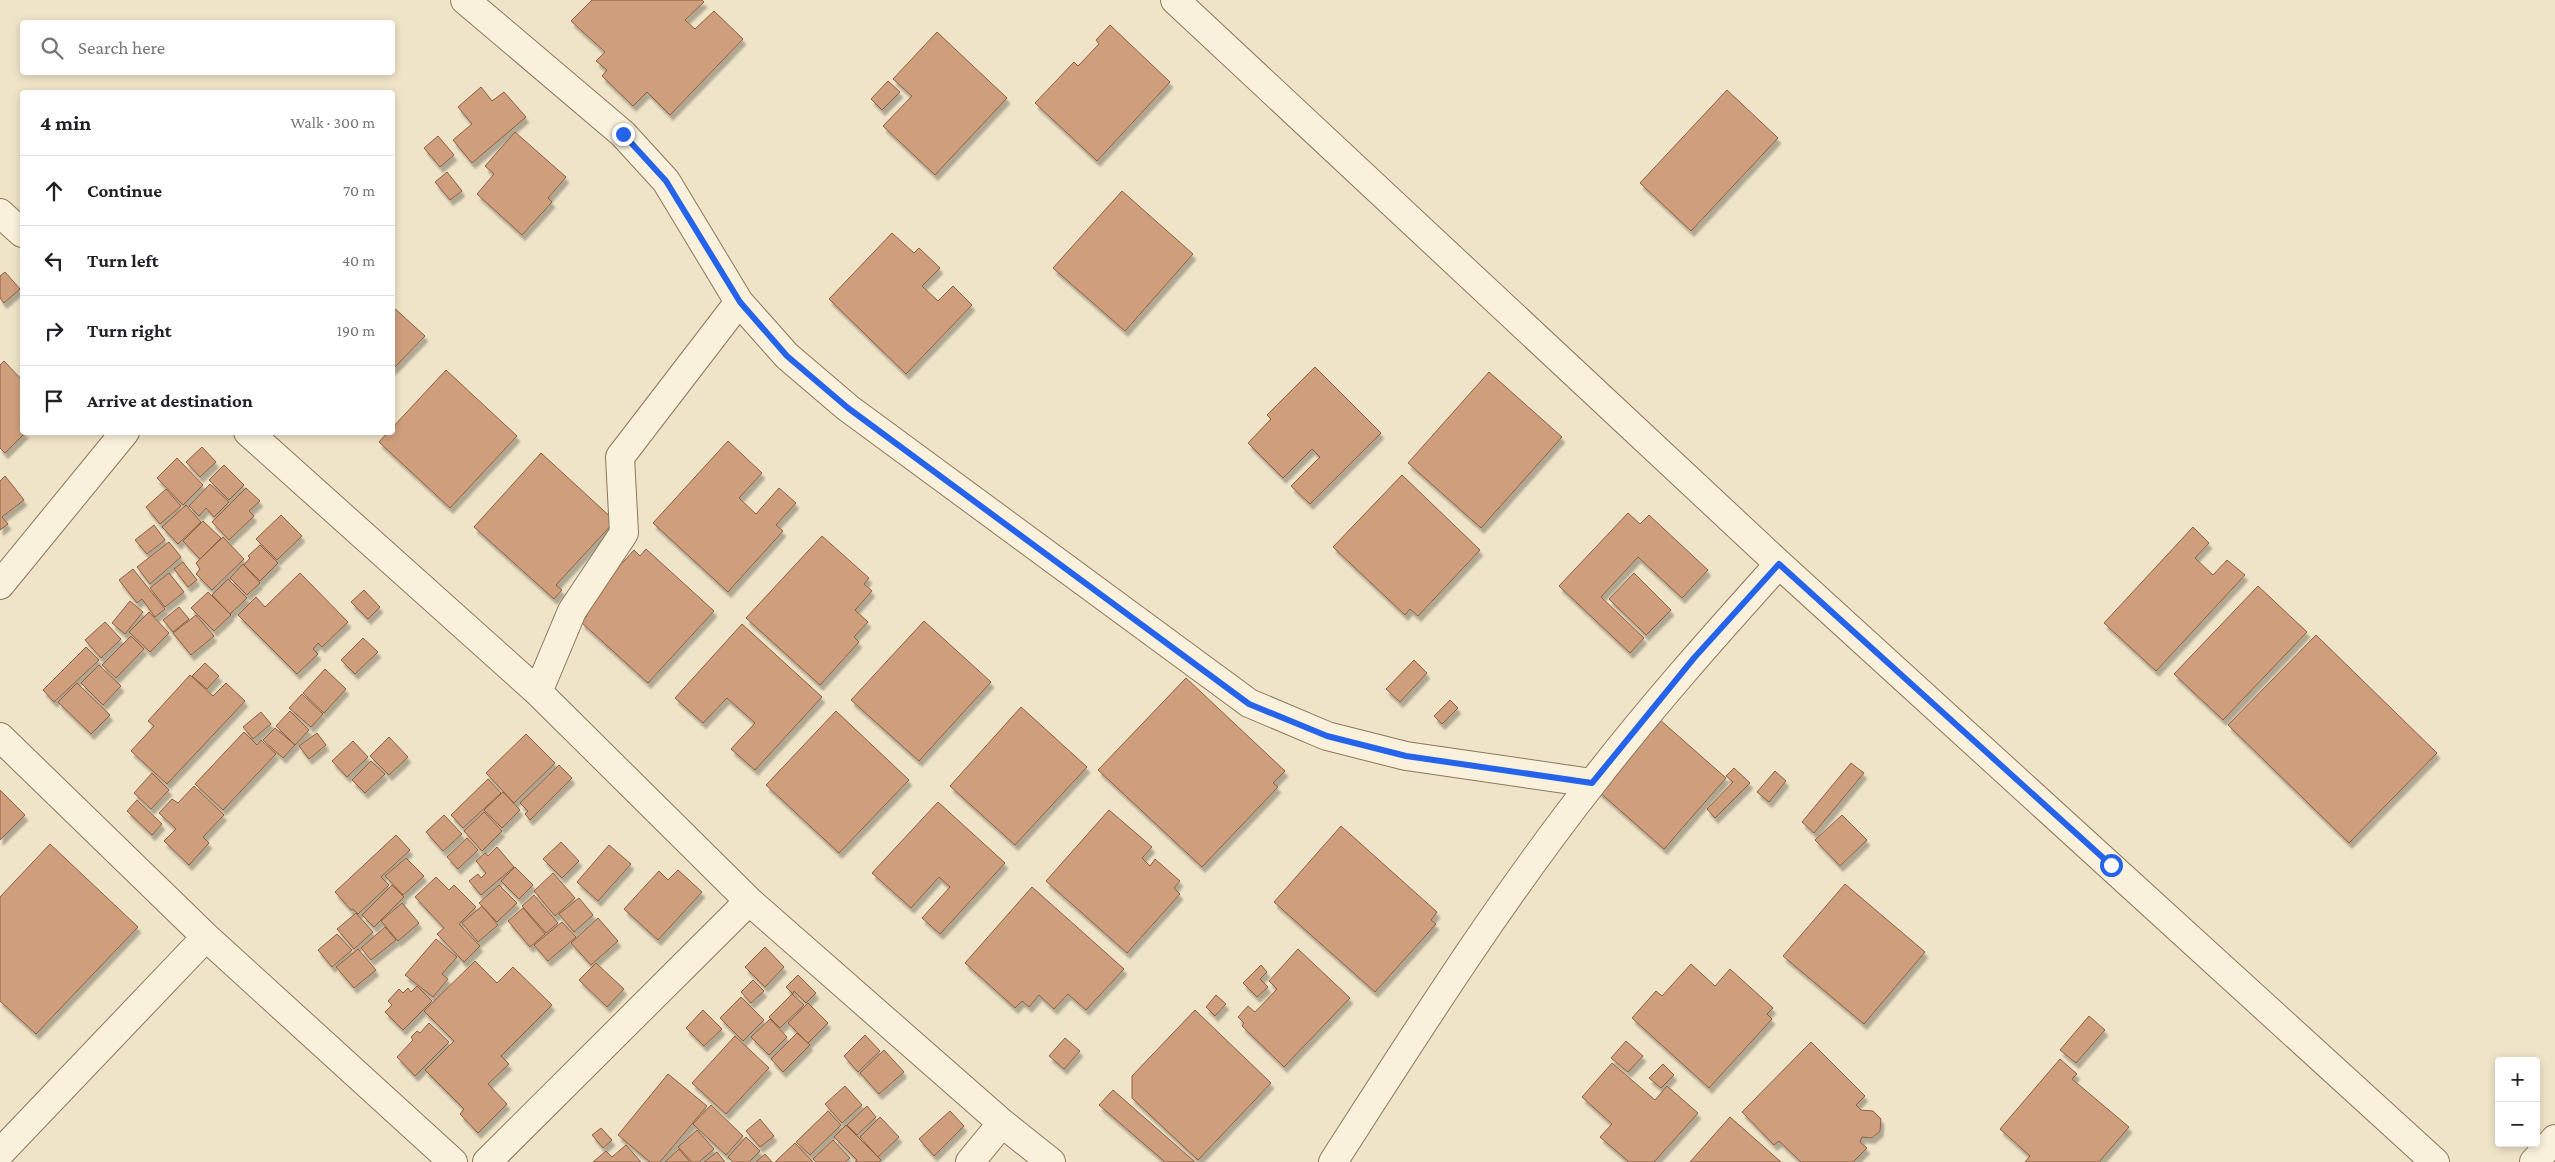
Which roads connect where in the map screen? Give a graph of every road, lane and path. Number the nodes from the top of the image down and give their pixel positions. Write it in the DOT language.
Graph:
graph roads {
  1 [pos="465,0"];
  2 [pos="1175,0"];
  3 [pos="0,213"];
  4 [pos="20,231"];
  5 [pos="740,302"];
  6 [pos="123,435"];
  7 [pos="251,435"];
  8 [pos="1779,564"];
  9 [pos="0,585"];
  10 [pos="538,692"];
  11 [pos="0,737"];
  12 [pos="1592,783"];
  13 [pos="749,902"];
  14 [pos="206,937"];
  15 [pos="1002,1123"];
  16 [pos="2555,1139"];
  17 [pos="0,1153"];
  18 [pos="453,1162"];
  19 [pos="487,1162"];
  20 [pos="970,1162"];
  21 [pos="1051,1162"];
  22 [pos="1333,1162"];
  23 [pos="2435,1162"];
  24 [pos="2534,1162"];
  1 -- 5 [label="street"];
  2 -- 8 [label="street"];
  3 -- 4 [label="street"];
  5 -- 10 [label="street"];
  5 -- 12 [label="street"];
  6 -- 9 [label="street"];
  7 -- 10 [label="street"];
  8 -- 12 [label="street"];
  8 -- 23 [label="street"];
  10 -- 13 [label="street"];
  11 -- 14 [label="street"];
  12 -- 22 [label="street"];
  13 -- 15 [label="street"];
  13 -- 19 [label="street"];
  14 -- 17 [label="street"];
  14 -- 18 [label="street"];
  15 -- 20 [label="street"];
  15 -- 21 [label="street"];
  16 -- 24 [label="street"];
}
